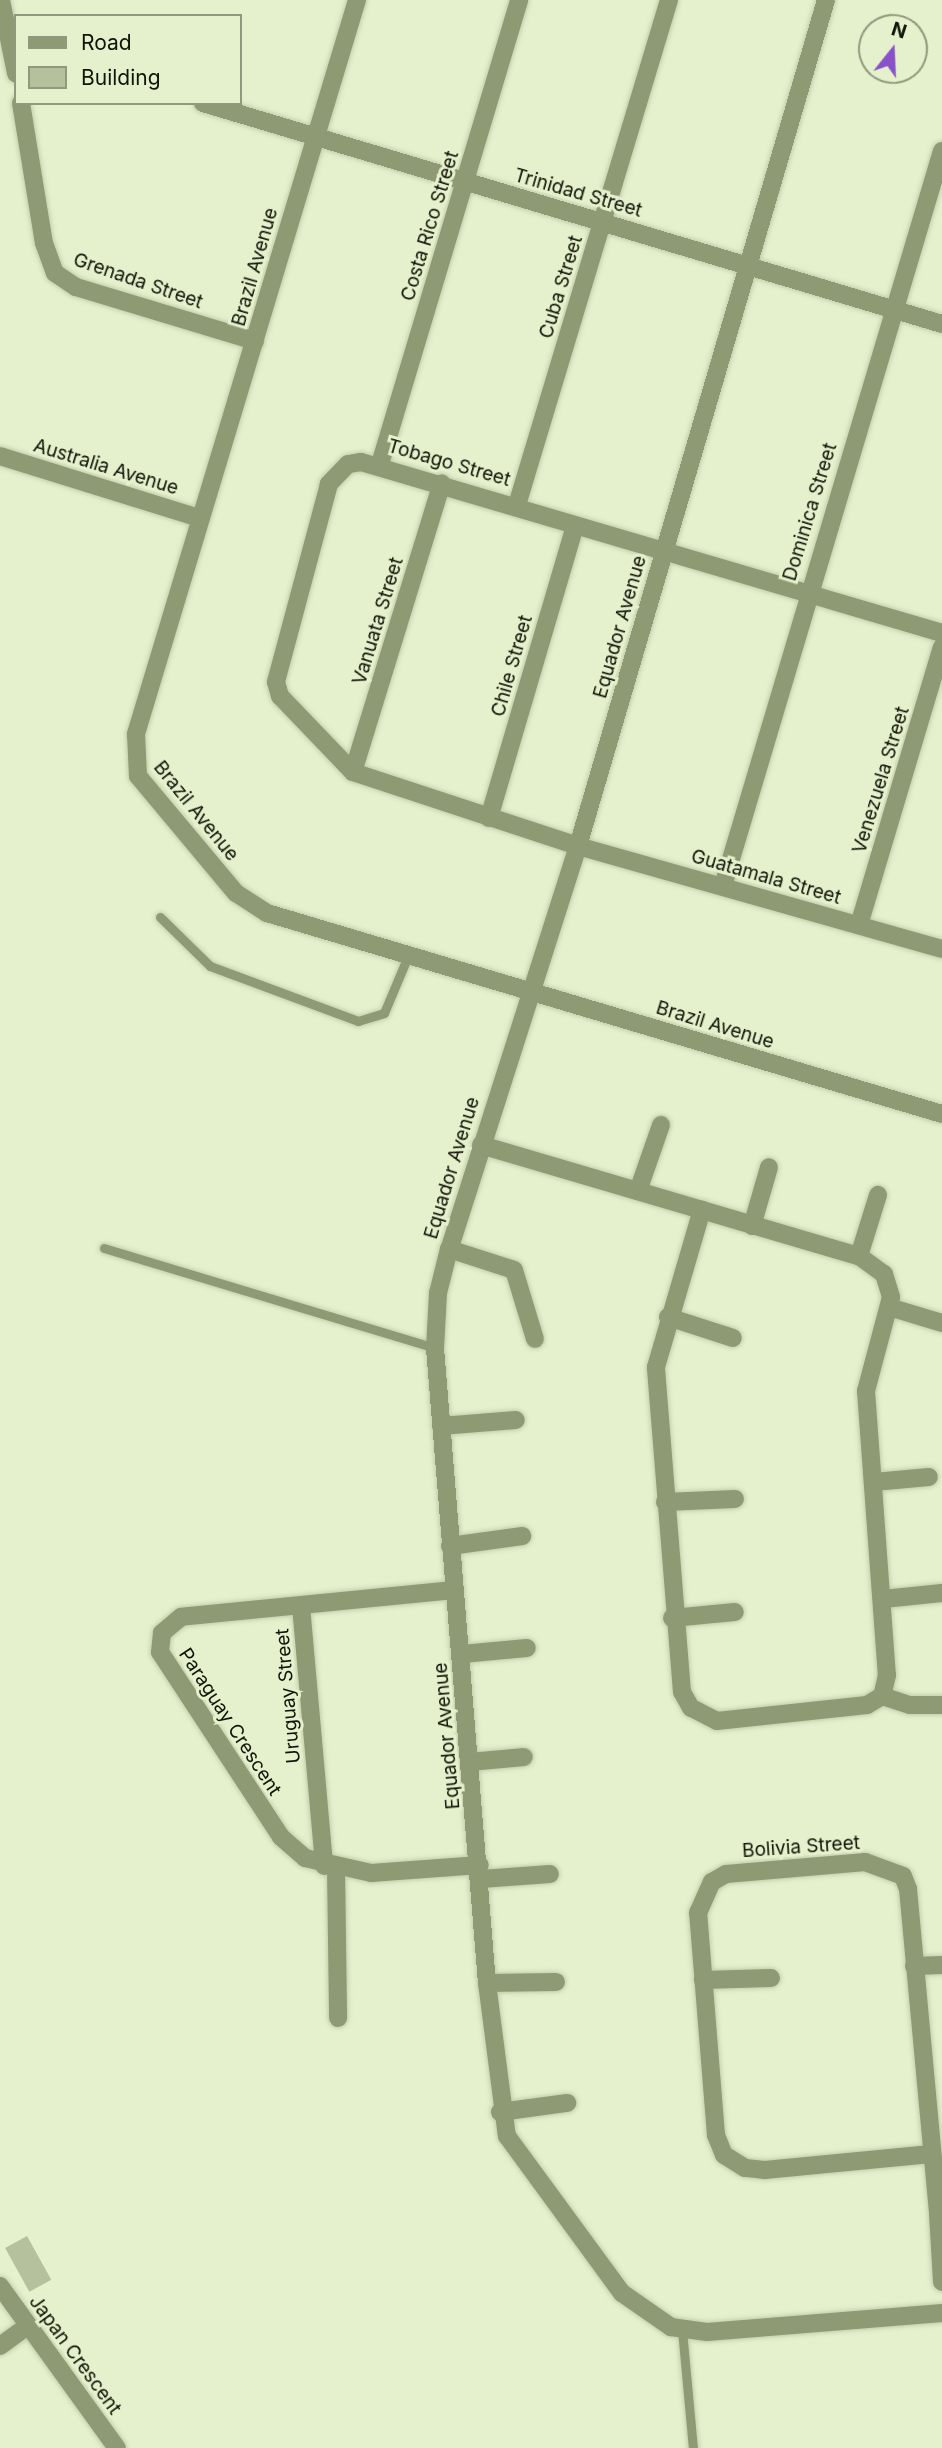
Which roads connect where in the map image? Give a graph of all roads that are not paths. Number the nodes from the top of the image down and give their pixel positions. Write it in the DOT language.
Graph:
graph roads {
  1 [pos="1,0"];
  2 [pos="357,0"];
  3 [pos="519,0"];
  4 [pos="669,0"];
  5 [pos="826,0"];
  6 [pos="14,49"];
  7 [pos="21,105"];
  8 [pos="210,105"];
  9 [pos="315,135"];
  10 [pos="942,151"];
  11 [pos="465,182"];
  12 [pos="602,222"];
  13 [pos="746,264"];
  14 [pos="895,309"];
  15 [pos="942,324"];
  16 [pos="255,341"];
  17 [pos="0,456"];
  18 [pos="380,464"];
  19 [pos="442,483"];
  20 [pos="517,505"];
  21 [pos="199,518"];
  22 [pos="575,525"];
  23 [pos="665,548"];
  24 [pos="808,591"];
  25 [pos="942,633"];
  26 [pos="942,647"];
  27 [pos="353,772"];
  28 [pos="489,818"];
  29 [pos="578,846"];
  30 [pos="723,886"];
  31 [pos="160,917"];
  32 [pos="859,925"];
  33 [pos="942,949"];
  34 [pos="408,956"];
  35 [pos="529,991"];
  36 [pos="942,1114"];
  37 [pos="661,1125"];
  38 [pos="481,1144"];
  39 [pos="769,1167"];
  40 [pos="638,1191"];
  41 [pos="878,1195"];
  42 [pos="702,1210"];
  43 [pos="752,1226"];
  44 [pos="104,1248"];
  45 [pos="449,1249"];
  46 [pos="859,1256"];
  47 [pos="889,1307"];
  48 [pos="668,1317"];
  49 [pos="942,1322"];
  50 [pos="733,1338"];
  51 [pos="534,1339"];
  52 [pos="435,1349"];
  53 [pos="516,1420"];
  54 [pos="441,1426"];
  55 [pos="929,1477"];
  56 [pos="874,1482"];
  57 [pos="735,1499"];
  58 [pos="665,1502"];
  59 [pos="522,1536"];
  60 [pos="450,1546"];
  61 [pos="454,1590"];
  62 [pos="942,1593"];
  63 [pos="883,1599"];
  64 [pos="301,1606"];
  65 [pos="735,1612"];
  66 [pos="673,1618"];
  67 [pos="527,1648"];
  68 [pos="462,1654"];
  69 [pos="882,1696"];
  70 [pos="942,1705"];
  71 [pos="524,1757"];
  72 [pos="470,1762"];
  73 [pos="330,1867"];
  74 [pos="480,1872"];
  75 [pos="550,1874"];
  76 [pos="942,1965"];
  77 [pos="914,1966"];
  78 [pos="771,1978"];
  79 [pos="703,1980"];
  80 [pos="556,1982"];
  81 [pos="487,1983"];
  82 [pos="338,2018"];
  83 [pos="933,2090"];
  84 [pos="567,2103"];
  85 [pos="500,2112"];
  86 [pos="931,2154"];
  87 [pos="940,2214"];
  88 [pos="942,2282"];
  89 [pos="0,2287"];
  90 [pos="942,2313"];
  91 [pos="28,2326"];
  92 [pos="676,2328"];
  93 [pos="0,2346"];
  94 [pos="117,2448"];
  95 [pos="693,2448"];
  1 -- 6 [label="street"];
  2 -- 9 [label="street, Brazil Avenue"];
  3 -- 11 [label="street, Costa Rico Street"];
  4 -- 12 [label="street, Cuba Street"];
  5 -- 13 [label="street, Equador Avenue"];
  7 -- 16 [label="street, Grenada Street"];
  8 -- 9 [label="street, Trinidad Street"];
  9 -- 11 [label="street, Trinidad Street"];
  9 -- 16 [label="street, Brazil Avenue"];
  10 -- 14 [label="street, Dominica Street"];
  11 -- 12 [label="street, Trinidad Street"];
  11 -- 18 [label="street, Costa Rico Street"];
  12 -- 13 [label="street, Trinidad Street"];
  12 -- 20 [label="street, Cuba Street"];
  13 -- 14 [label="street, Trinidad Street"];
  13 -- 23 [label="street, Equador Avenue"];
  14 -- 15 [label="street, Trinidad Street"];
  14 -- 24 [label="street, Dominica Street"];
  16 -- 21 [label="street, Brazil Avenue"];
  17 -- 21 [label="street, Australia Avenue"];
  18 -- 19 [label="street, Tobago Street"];
  18 -- 27 [label="street, Tobago Street"];
  19 -- 20 [label="street, Tobago Street"];
  19 -- 27 [label="street, Vanuata Street"];
  20 -- 22 [label="street, Tobago Street"];
  21 -- 34 [label="street, Brazil Avenue"];
  22 -- 23 [label="street, Tobago Street"];
  22 -- 28 [label="street, Chile Street"];
  23 -- 24 [label="street, Tobago Street"];
  23 -- 29 [label="street, Equador Avenue"];
  24 -- 25 [label="street, Tobago Street"];
  24 -- 30 [label="street, Dominica Street"];
  26 -- 32 [label="street, Venezuela Street"];
  27 -- 28 [label="street, Tobago Street"];
  28 -- 29 [label="street, Tobago Street"];
  29 -- 30 [label="street, Guatamala Street"];
  29 -- 35 [label="street, Equador Avenue"];
  30 -- 32 [label="street, Guatamala Street"];
  31 -- 34 [label="lane"];
  32 -- 33 [label="street, Guatamala Street"];
  34 -- 35 [label="street, Brazil Avenue"];
  35 -- 36 [label="street, Brazil Avenue"];
  35 -- 38 [label="street, Equador Avenue"];
  37 -- 40 [label="street"];
  38 -- 40 [label="street"];
  38 -- 45 [label="street, Equador Avenue"];
  39 -- 43 [label="street"];
  40 -- 42 [label="street"];
  41 -- 46 [label="street"];
  42 -- 43 [label="street"];
  42 -- 48 [label="street"];
  43 -- 46 [label="street"];
  44 -- 52 [label="lane"];
  45 -- 51 [label="street"];
  45 -- 52 [label="street, Equador Avenue"];
  46 -- 47 [label="street"];
  47 -- 49 [label="street"];
  47 -- 56 [label="street"];
  48 -- 50 [label="street"];
  48 -- 58 [label="street"];
  52 -- 54 [label="street, Equador Avenue"];
  53 -- 54 [label="street"];
  54 -- 60 [label="street, Equador Avenue"];
  55 -- 56 [label="street"];
  56 -- 63 [label="street"];
  57 -- 58 [label="street"];
  58 -- 66 [label="street"];
  59 -- 60 [label="street"];
  60 -- 61 [label="street, Equador Avenue"];
  61 -- 64 [label="street, Paraguay Crescent"];
  61 -- 68 [label="street, Equador Avenue"];
  62 -- 63 [label="street"];
  63 -- 69 [label="street"];
  64 -- 73 [label="street, Uruguay Street"];
  64 -- 73 [label="street, Paraguay Crescent"];
  65 -- 66 [label="street"];
  66 -- 69 [label="street"];
  67 -- 68 [label="street"];
  68 -- 72 [label="street, Equador Avenue"];
  69 -- 70 [label="street"];
  71 -- 72 [label="street"];
  72 -- 74 [label="street, Equador Avenue"];
  73 -- 74 [label="street, Paraguay Crescent"];
  73 -- 82 [label="street, Uruguay Street"];
  74 -- 75 [label="street, Paraguay Crescent"];
  74 -- 81 [label="street, Equador Avenue"];
  76 -- 77 [label="street"];
  77 -- 79 [label="street, Bolivia Street"];
  77 -- 83 [label="street, Bolivia Street"];
  78 -- 79 [label="street"];
  79 -- 86 [label="street, Bolivia Street"];
  80 -- 81 [label="street"];
  81 -- 85 [label="street, Equador Avenue"];
  83 -- 86 [label="street, Bolivia Street"];
  84 -- 85 [label="street"];
  85 -- 92 [label="street, Equador Avenue"];
  86 -- 87 [label="street, Bolivia Street"];
  87 -- 88 [label="street, Bolivia Street"];
  89 -- 91 [label="street, Japan Crescent"];
  90 -- 92 [label="street"];
  91 -- 93 [label="street"];
  91 -- 94 [label="street, Japan Crescent"];
  92 -- 95 [label="lane"];
}
